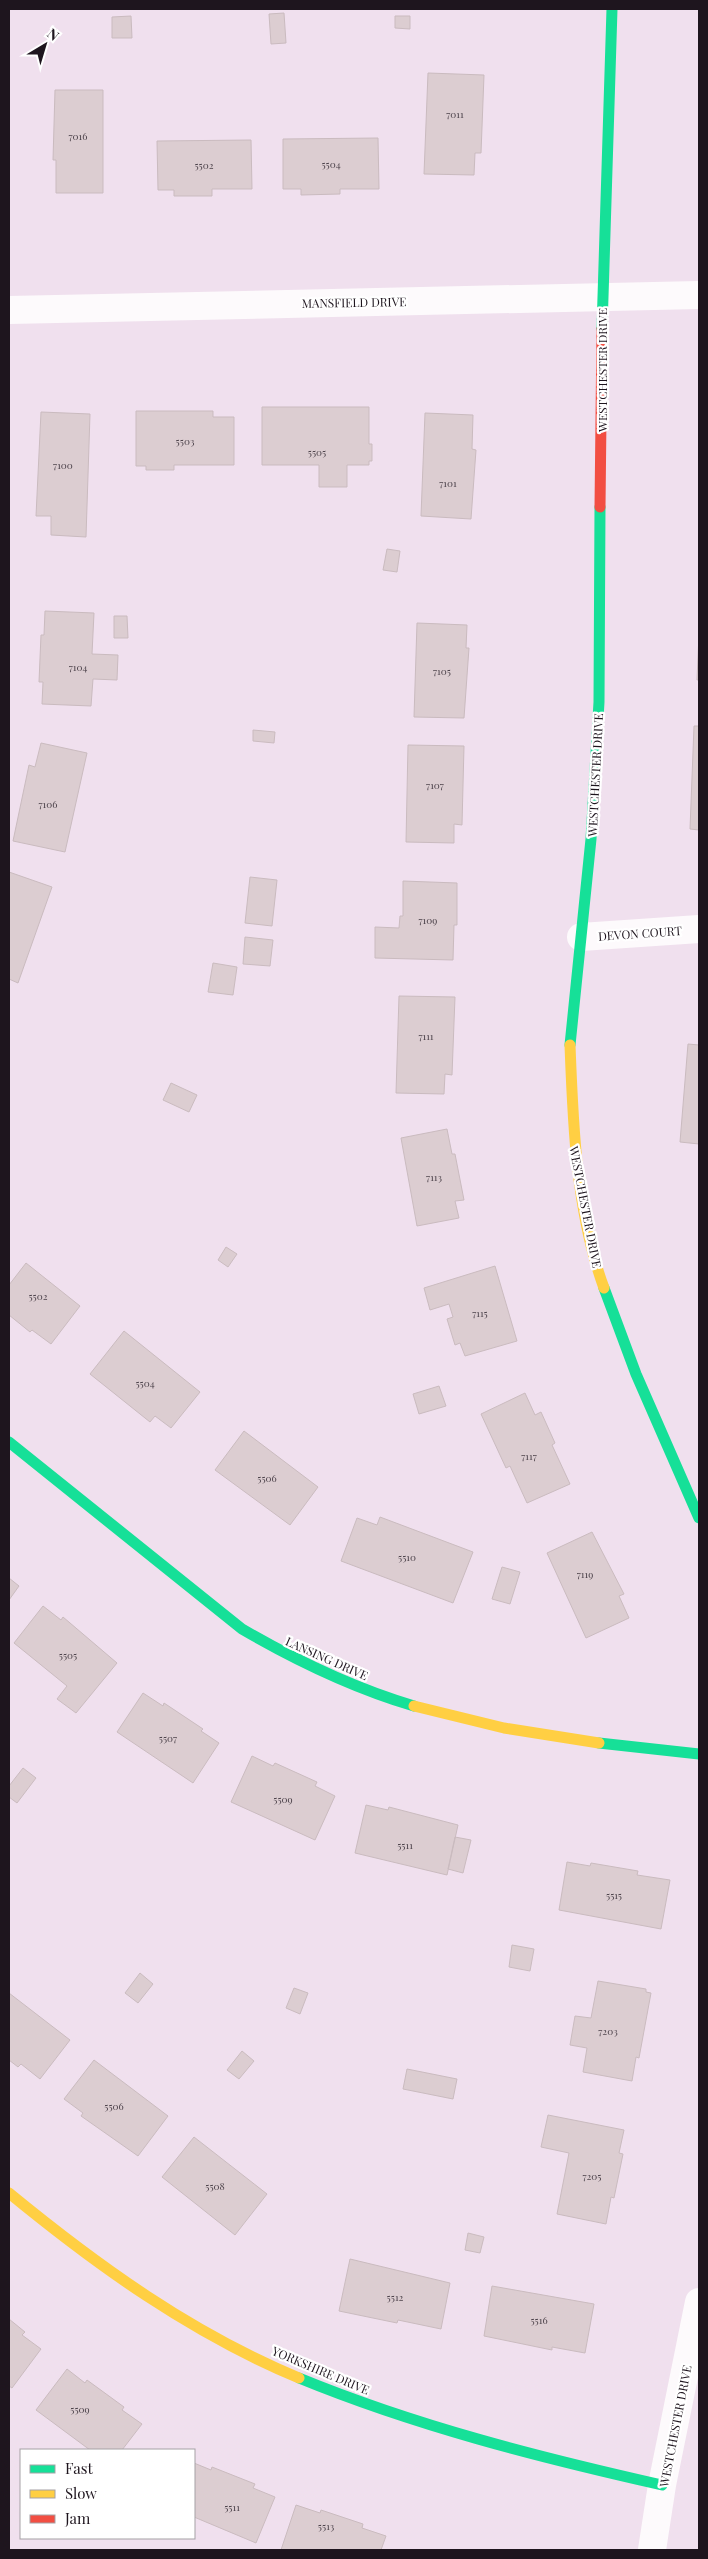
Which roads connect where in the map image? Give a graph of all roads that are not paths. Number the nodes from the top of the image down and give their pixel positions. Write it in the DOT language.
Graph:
graph roads {
  1 [pos="612,9"];
  2 [pos="699,294"];
  3 [pos="602,296"];
  4 [pos="9,310"];
  5 [pos="699,929"];
  6 [pos="581,937"];
  7 [pos="9,1442"];
  8 [pos="699,1518"];
  9 [pos="699,1754"];
  10 [pos="9,2193"];
  11 [pos="699,2302"];
  12 [pos="662,2485"];
  13 [pos="652,2550"];
  1 -- 3 [label="street, WESTCHESTER DRIVE"];
  2 -- 3 [label="street, MANSFIELD DRIVE"];
  3 -- 4 [label="street, MANSFIELD DRIVE"];
  3 -- 6 [label="street, WESTCHESTER DRIVE"];
  5 -- 6 [label="street, DEVON COURT"];
  6 -- 8 [label="street, WESTCHESTER DRIVE"];
  7 -- 9 [label="street, LANSING DRIVE"];
  10 -- 12 [label="street, YORKSHIRE DRIVE"];
  11 -- 12 [label="street, WESTCHESTER DRIVE"];
  12 -- 13 [label="street, WESTCHESTER DRIVE"];
}
